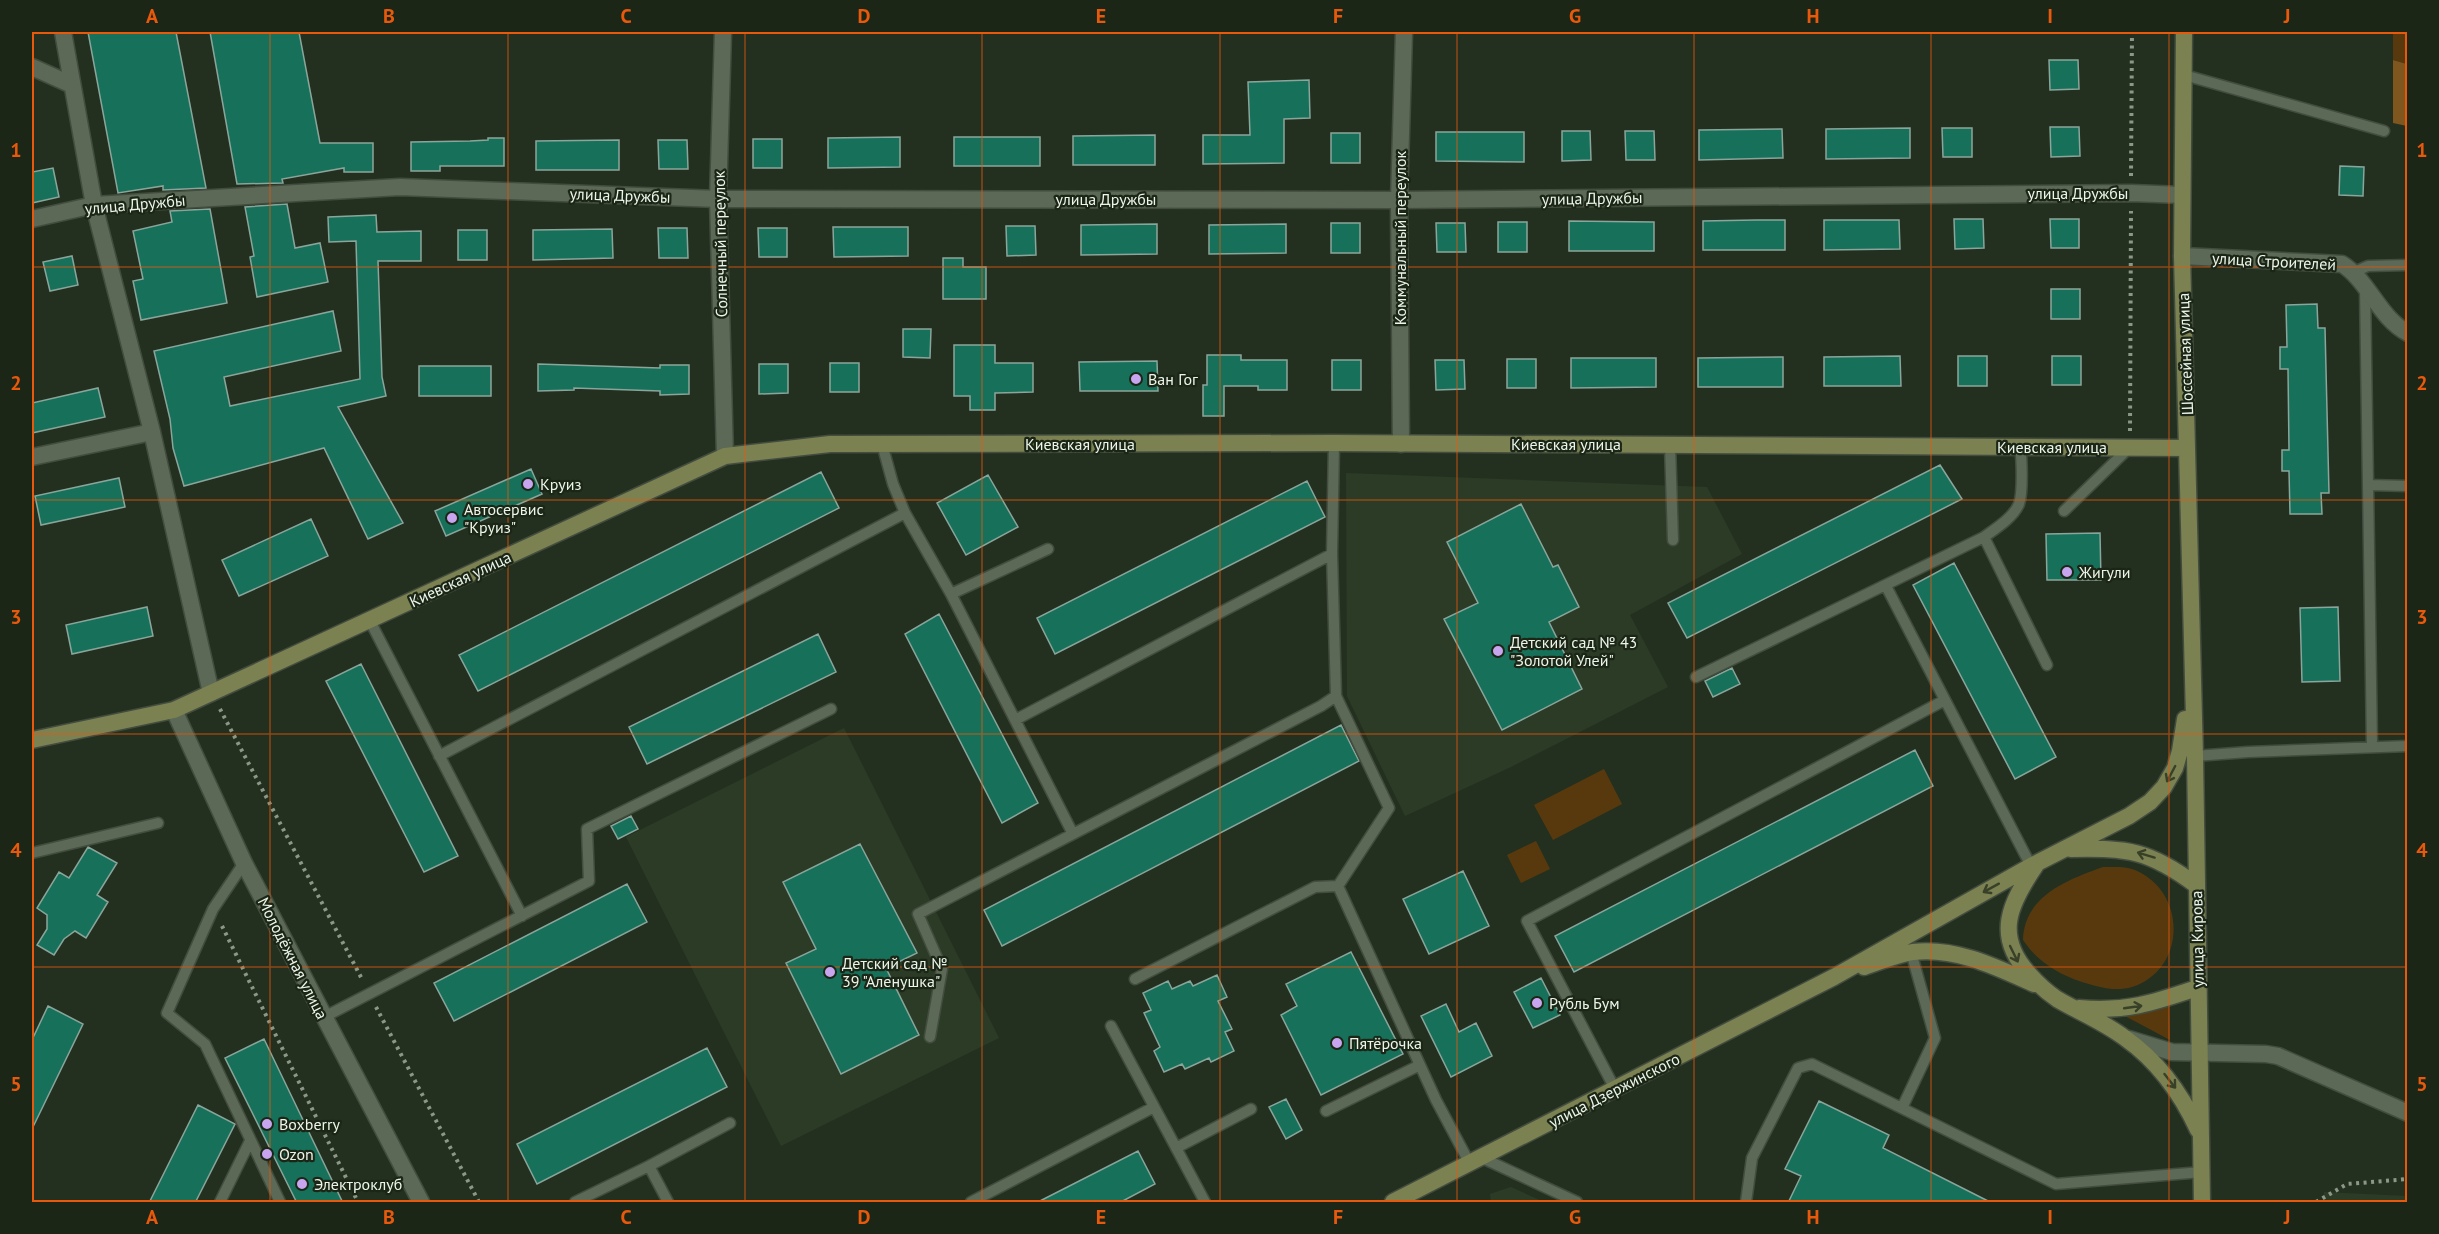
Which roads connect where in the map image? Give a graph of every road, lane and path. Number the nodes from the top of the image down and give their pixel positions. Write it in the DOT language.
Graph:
graph roads {
  1 [pos="63,32"];
  2 [pos="723,32"];
  3 [pos="1404,32"];
  4 [pos="2132,32"];
  5 [pos="2184,32"];
  6 [pos="32,67"];
  7 [pos="2184,75"];
  8 [pos="72,85"];
  9 [pos="2384,131"];
  10 [pos="2131,193"];
  11 [pos="2182,195"];
  12 [pos="718,199"];
  13 [pos="1399,200"];
  14 [pos="94,205"];
  15 [pos="32,219"];
  16 [pos="2182,256"];
  17 [pos="2408,265"];
  18 [pos="2354,272"];
  19 [pos="2365,288"];
  20 [pos="2408,333"];
  21 [pos="152,432"];
  22 [pos="2130,441"];
  23 [pos="1334,443"];
  24 [pos="882,444"];
  25 [pos="1401,444"];
  26 [pos="1670,445"];
  27 [pos="2020,446"];
  28 [pos="2187,448"];
  29 [pos="725,456"];
  30 [pos="32,457"];
  31 [pos="2370,485"];
  32 [pos="2408,486"];
  33 [pos="2064,511"];
  34 [pos="905,513"];
  35 [pos="1984,537"];
  36 [pos="1673,540"];
  37 [pos="1048,549"];
  38 [pos="1332,554"];
  39 [pos="1886,586"];
  40 [pos="951,594"];
  41 [pos="370,621"];
  42 [pos="2047,665"];
  43 [pos="2192,676"];
  44 [pos="1696,677"];
  45 [pos="211,693"];
  46 [pos="1336,696"];
  47 [pos="1945,700"];
  48 [pos="220,709"];
  49 [pos="831,709"];
  50 [pos="174,710"];
  51 [pos="1015,720"];
  52 [pos="32,741"];
  53 [pos="2372,746"];
  54 [pos="2408,746"];
  55 [pos="440,756"];
  56 [pos="2194,756"];
  57 [pos="158,823"];
  58 [pos="1073,834"];
  59 [pos="2065,849"];
  60 [pos="32,854"];
  61 [pos="244,863"];
  62 [pos="2035,864"];
  63 [pos="2196,885"];
  64 [pos="1338,886"];
  65 [pos="213,909"];
  66 [pos="522,916"];
  67 [pos="1911,952"];
  68 [pos="1834,977"];
  69 [pos="1135,979"];
  70 [pos="2041,987"];
  71 [pos="2197,988"];
  72 [pos="369,994"];
  73 [pos="2075,1007"];
  74 [pos="324,1017"];
  75 [pos="1111,1026"];
  76 [pos="2124,1036"];
  77 [pos="930,1038"];
  78 [pos="2199,1054"];
  79 [pos="1420,1065"];
  80 [pos="1615,1089"];
  81 [pos="1154,1107"];
  82 [pos="1902,1108"];
  83 [pos="1251,1110"];
  84 [pos="1326,1112"];
  85 [pos="2408,1113"];
  86 [pos="730,1123"];
  87 [pos="2201,1136"];
  88 [pos="250,1140"];
  89 [pos="1176,1148"];
  90 [pos="1475,1159"];
  91 [pos="649,1166"];
  92 [pos="2202,1172"];
  93 [pos="2408,1179"];
  94 [pos="220,1203"];
  95 [pos="280,1203"];
  96 [pos="358,1203"];
  97 [pos="421,1203"];
  98 [pos="479,1203"];
  99 [pos="575,1203"];
  100 [pos="668,1203"];
  101 [pos="971,1203"];
  102 [pos="1205,1203"];
  103 [pos="1393,1203"];
  104 [pos="1577,1203"];
  105 [pos="1746,1203"];
  106 [pos="2202,1203"];
  107 [pos="2316,1203"];
  1 -- 8 [label="street"];
  2 -- 12 [label="street, Солнечный переулок"];
  3 -- 13 [label="street, Коммунальный переулок"];
  4 -- 10 [label="path"];
  5 -- 7 [label="main road, Шоссейная улица"];
  6 -- 8 [label="street"];
  7 -- 9 [label="lane"];
  7 -- 11 [label="main road, Шоссейная улица"];
  8 -- 14 [label="street"];
  10 -- 11 [label="street, улица Дружбы"];
  10 -- 13 [label="street, улица Дружбы"];
  10 -- 22 [label="path"];
  11 -- 16 [label="main road, Шоссейная улица"];
  12 -- 13 [label="street, улица Дружбы"];
  12 -- 14 [label="street, улица Дружбы"];
  12 -- 29 [label="street, Солнечный переулок"];
  13 -- 25 [label="street, Коммунальный переулок"];
  14 -- 15 [label="street, улица Дружбы"];
  14 -- 21 [label="street"];
  16 -- 18 [label="street, улица Строителей"];
  16 -- 28 [label="main road, Шоссейная улица"];
  17 -- 18 [label="lane"];
  18 -- 19 [label="street, улица Строителей"];
  19 -- 20 [label="street, улица Строителей"];
  19 -- 31 [label="lane"];
  21 -- 30 [label="street"];
  21 -- 45 [label="street"];
  22 -- 27 [label="main road, Киевская улица"];
  22 -- 28 [label="main road, Киевская улица"];
  22 -- 33 [label="lane"];
  23 -- 24 [label="main road, Киевская улица"];
  23 -- 25 [label="main road, Киевская улица"];
  23 -- 38 [label="lane"];
  24 -- 29 [label="main road, Киевская улица"];
  24 -- 34 [label="lane"];
  25 -- 26 [label="main road, Киевская улица"];
  26 -- 27 [label="main road, Киевская улица"];
  26 -- 36 [label="lane"];
  27 -- 35 [label="lane"];
  28 -- 43 [label="main road, Шоссейная улица"];
  29 -- 41 [label="main road, Киевская улица"];
  31 -- 32 [label="lane"];
  31 -- 53 [label="lane"];
  34 -- 40 [label="lane"];
  34 -- 55 [label="lane"];
  35 -- 39 [label="lane"];
  35 -- 42 [label="lane"];
  37 -- 40 [label="lane"];
  38 -- 46 [label="lane"];
  38 -- 51 [label="lane"];
  39 -- 44 [label="lane"];
  39 -- 47 [label="lane"];
  40 -- 51 [label="lane"];
  41 -- 45 [label="main road, Киевская улица"];
  41 -- 55 [label="lane"];
  43 -- 56 [label="main road, улица Кирова"];
  43 -- 59 [label="main road, one-way"];
  45 -- 50 [label="main road, Киевская улица"];
  46 -- 58 [label="lane"];
  46 -- 64 [label="lane"];
  47 -- 62 [label="lane"];
  47 -- 80 [label="lane"];
  48 -- 72 [label="path"];
  49 -- 66 [label="lane"];
  50 -- 52 [label="main road, Киевская улица"];
  50 -- 61 [label="street, Молодёжная улица"];
  51 -- 58 [label="lane"];
  53 -- 54 [label="lane"];
  53 -- 56 [label="lane"];
  55 -- 66 [label="lane"];
  56 -- 63 [label="main road, улица Кирова"];
  57 -- 60 [label="lane"];
  58 -- 77 [label="lane"];
  59 -- 62 [label="main road"];
  63 -- 59 [label="main road, one-way"];
  61 -- 65 [label="lane"];
  61 -- 74 [label="street, Молодёжная улица"];
  62 -- 68 [label="main road, one-way"];
  62 -- 70 [label="main road, one-way"];
  63 -- 71 [label="main road, улица Кирова"];
  64 -- 69 [label="lane"];
  64 -- 79 [label="lane"];
  65 -- 88 [label="lane"];
  65 -- 96 [label="path"];
  66 -- 72 [label="lane"];
  67 -- 68 [label="main road"];
  67 -- 70 [label="main road"];
  67 -- 82 [label="lane"];
  68 -- 80 [label="main road, улица Дзержинского"];
  70 -- 73 [label="main road"];
  73 -- 71 [label="main road, one-way"];
  71 -- 78 [label="main road, улица Кирова"];
  72 -- 74 [label="lane"];
  72 -- 98 [label="path"];
  73 -- 76 [label="main road"];
  74 -- 97 [label="street, Молодёжная улица"];
  75 -- 81 [label="lane"];
  76 -- 78 [label="street"];
  76 -- 87 [label="main road, one-way"];
  78 -- 85 [label="street"];
  78 -- 87 [label="main road, улица Кирова"];
  79 -- 84 [label="lane"];
  79 -- 90 [label="lane"];
  80 -- 90 [label="main road, улица Дзержинского"];
  81 -- 89 [label="lane"];
  81 -- 101 [label="lane"];
  82 -- 92 [label="lane"];
  82 -- 105 [label="lane"];
  83 -- 89 [label="lane"];
  86 -- 91 [label="lane"];
  87 -- 92 [label="main road, улица Кирова"];
  88 -- 94 [label="lane"];
  88 -- 95 [label="lane"];
  89 -- 102 [label="lane"];
  90 -- 103 [label="main road, улица Дзержинского"];
  90 -- 104 [label="lane"];
  91 -- 99 [label="lane"];
  91 -- 100 [label="lane"];
  92 -- 106 [label="main road, улица Кирова"];
  93 -- 107 [label="path"];
}
